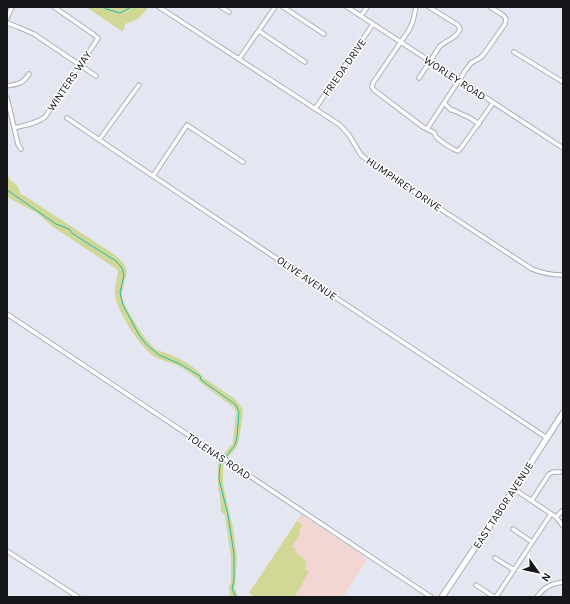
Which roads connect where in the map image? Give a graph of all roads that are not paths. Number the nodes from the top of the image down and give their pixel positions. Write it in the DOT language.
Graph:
graph roads {
  1 [pos="12,7"];
  2 [pos="54,7"];
  3 [pos="159,7"];
  4 [pos="221,7"];
  5 [pos="275,7"];
  6 [pos="283,7"];
  7 [pos="347,7"];
  8 [pos="367,7"];
  9 [pos="416,7"];
  10 [pos="429,7"];
  11 [pos="490,7"];
  12 [pos="229,12"];
  13 [pos="361,16"];
  14 [pos="7,18"];
  15 [pos="7,23"];
  16 [pos="373,24"];
  17 [pos="258,32"];
  18 [pos="324,34"];
  19 [pos="401,42"];
  20 [pos="514,52"];
  21 [pos="239,59"];
  22 [pos="430,61"];
  23 [pos="305,62"];
  24 [pos="80,65"];
  25 [pos="29,74"];
  26 [pos="96,76"];
  27 [pos="419,78"];
  28 [pos="459,80"];
  29 [pos="563,82"];
  30 [pos="139,85"];
  31 [pos="7,86"];
  32 [pos="7,98"];
  33 [pos="444,103"];
  34 [pos="493,103"];
  35 [pos="314,109"];
  36 [pos="67,118"];
  37 [pos="479,124"];
  38 [pos="14,128"];
  39 [pos="427,129"];
  40 [pos="99,140"];
  41 [pos="563,148"];
  42 [pos="21,149"];
  43 [pos="243,162"];
  44 [pos="153,176"];
  45 [pos="563,275"];
  46 [pos="7,314"];
  47 [pos="563,413"];
  48 [pos="546,438"];
  49 [pos="560,472"];
  50 [pos="514,489"];
  51 [pos="532,500"];
  52 [pos="562,511"];
  53 [pos="551,514"];
  54 [pos="556,517"];
  55 [pos="563,526"];
  56 [pos="513,529"];
  57 [pos="532,542"];
  58 [pos="7,551"];
  59 [pos="494,558"];
  60 [pos="514,570"];
  61 [pos="563,582"];
  62 [pos="476,585"];
  63 [pos="78,597"];
  64 [pos="431,597"];
  65 [pos="442,597"];
  66 [pos="495,597"];
  67 [pos="537,597"];
  1 -- 14 [label="street"];
  2 -- 24 [label="street, WINTERS WAY"];
  3 -- 21 [label="street, HUMPHREY DRIVE"];
  4 -- 12 [label="street"];
  5 -- 17 [label="street"];
  6 -- 18 [label="street"];
  7 -- 13 [label="street, WORLEY ROAD"];
  8 -- 13 [label="street"];
  9 -- 19 [label="street"];
  10 -- 22 [label="street"];
  11 -- 28 [label="street"];
  13 -- 16 [label="street, WORLEY ROAD"];
  15 -- 24 [label="street"];
  16 -- 19 [label="street, WORLEY ROAD"];
  16 -- 35 [label="street, FRIEDA DRIVE"];
  17 -- 21 [label="street"];
  17 -- 23 [label="street"];
  19 -- 22 [label="street, WORLEY ROAD"];
  19 -- 39 [label="street"];
  20 -- 29 [label="street"];
  21 -- 35 [label="street, HUMPHREY DRIVE"];
  22 -- 27 [label="street"];
  22 -- 28 [label="street, WORLEY ROAD"];
  24 -- 26 [label="street"];
  24 -- 38 [label="street, WINTERS WAY"];
  25 -- 31 [label="street"];
  28 -- 33 [label="street"];
  28 -- 34 [label="street, WORLEY ROAD"];
  30 -- 40 [label="street"];
  32 -- 38 [label="street"];
  33 -- 37 [label="street"];
  33 -- 39 [label="street"];
  34 -- 37 [label="street"];
  34 -- 41 [label="street, WORLEY ROAD"];
  35 -- 45 [label="street, HUMPHREY DRIVE"];
  36 -- 40 [label="street, OLIVE AVENUE"];
  37 -- 39 [label="street"];
  38 -- 42 [label="street"];
  40 -- 44 [label="street, OLIVE AVENUE"];
  43 -- 44 [label="street"];
  44 -- 48 [label="street, OLIVE AVENUE"];
  46 -- 64 [label="street, TOLENAS ROAD"];
  47 -- 48 [label="main road, EAST TABOR AVENUE"];
  48 -- 50 [label="main road, EAST TABOR AVENUE"];
  49 -- 51 [label="street"];
  50 -- 51 [label="street"];
  50 -- 65 [label="main road, EAST TABOR AVENUE"];
  51 -- 53 [label="street"];
  52 -- 54 [label="street"];
  53 -- 54 [label="street"];
  53 -- 57 [label="street"];
  54 -- 55 [label="street"];
  56 -- 57 [label="street"];
  57 -- 60 [label="street"];
  58 -- 63 [label="street"];
  59 -- 60 [label="street"];
  60 -- 66 [label="street"];
  61 -- 67 [label="street"];
  62 -- 66 [label="street"];
}
